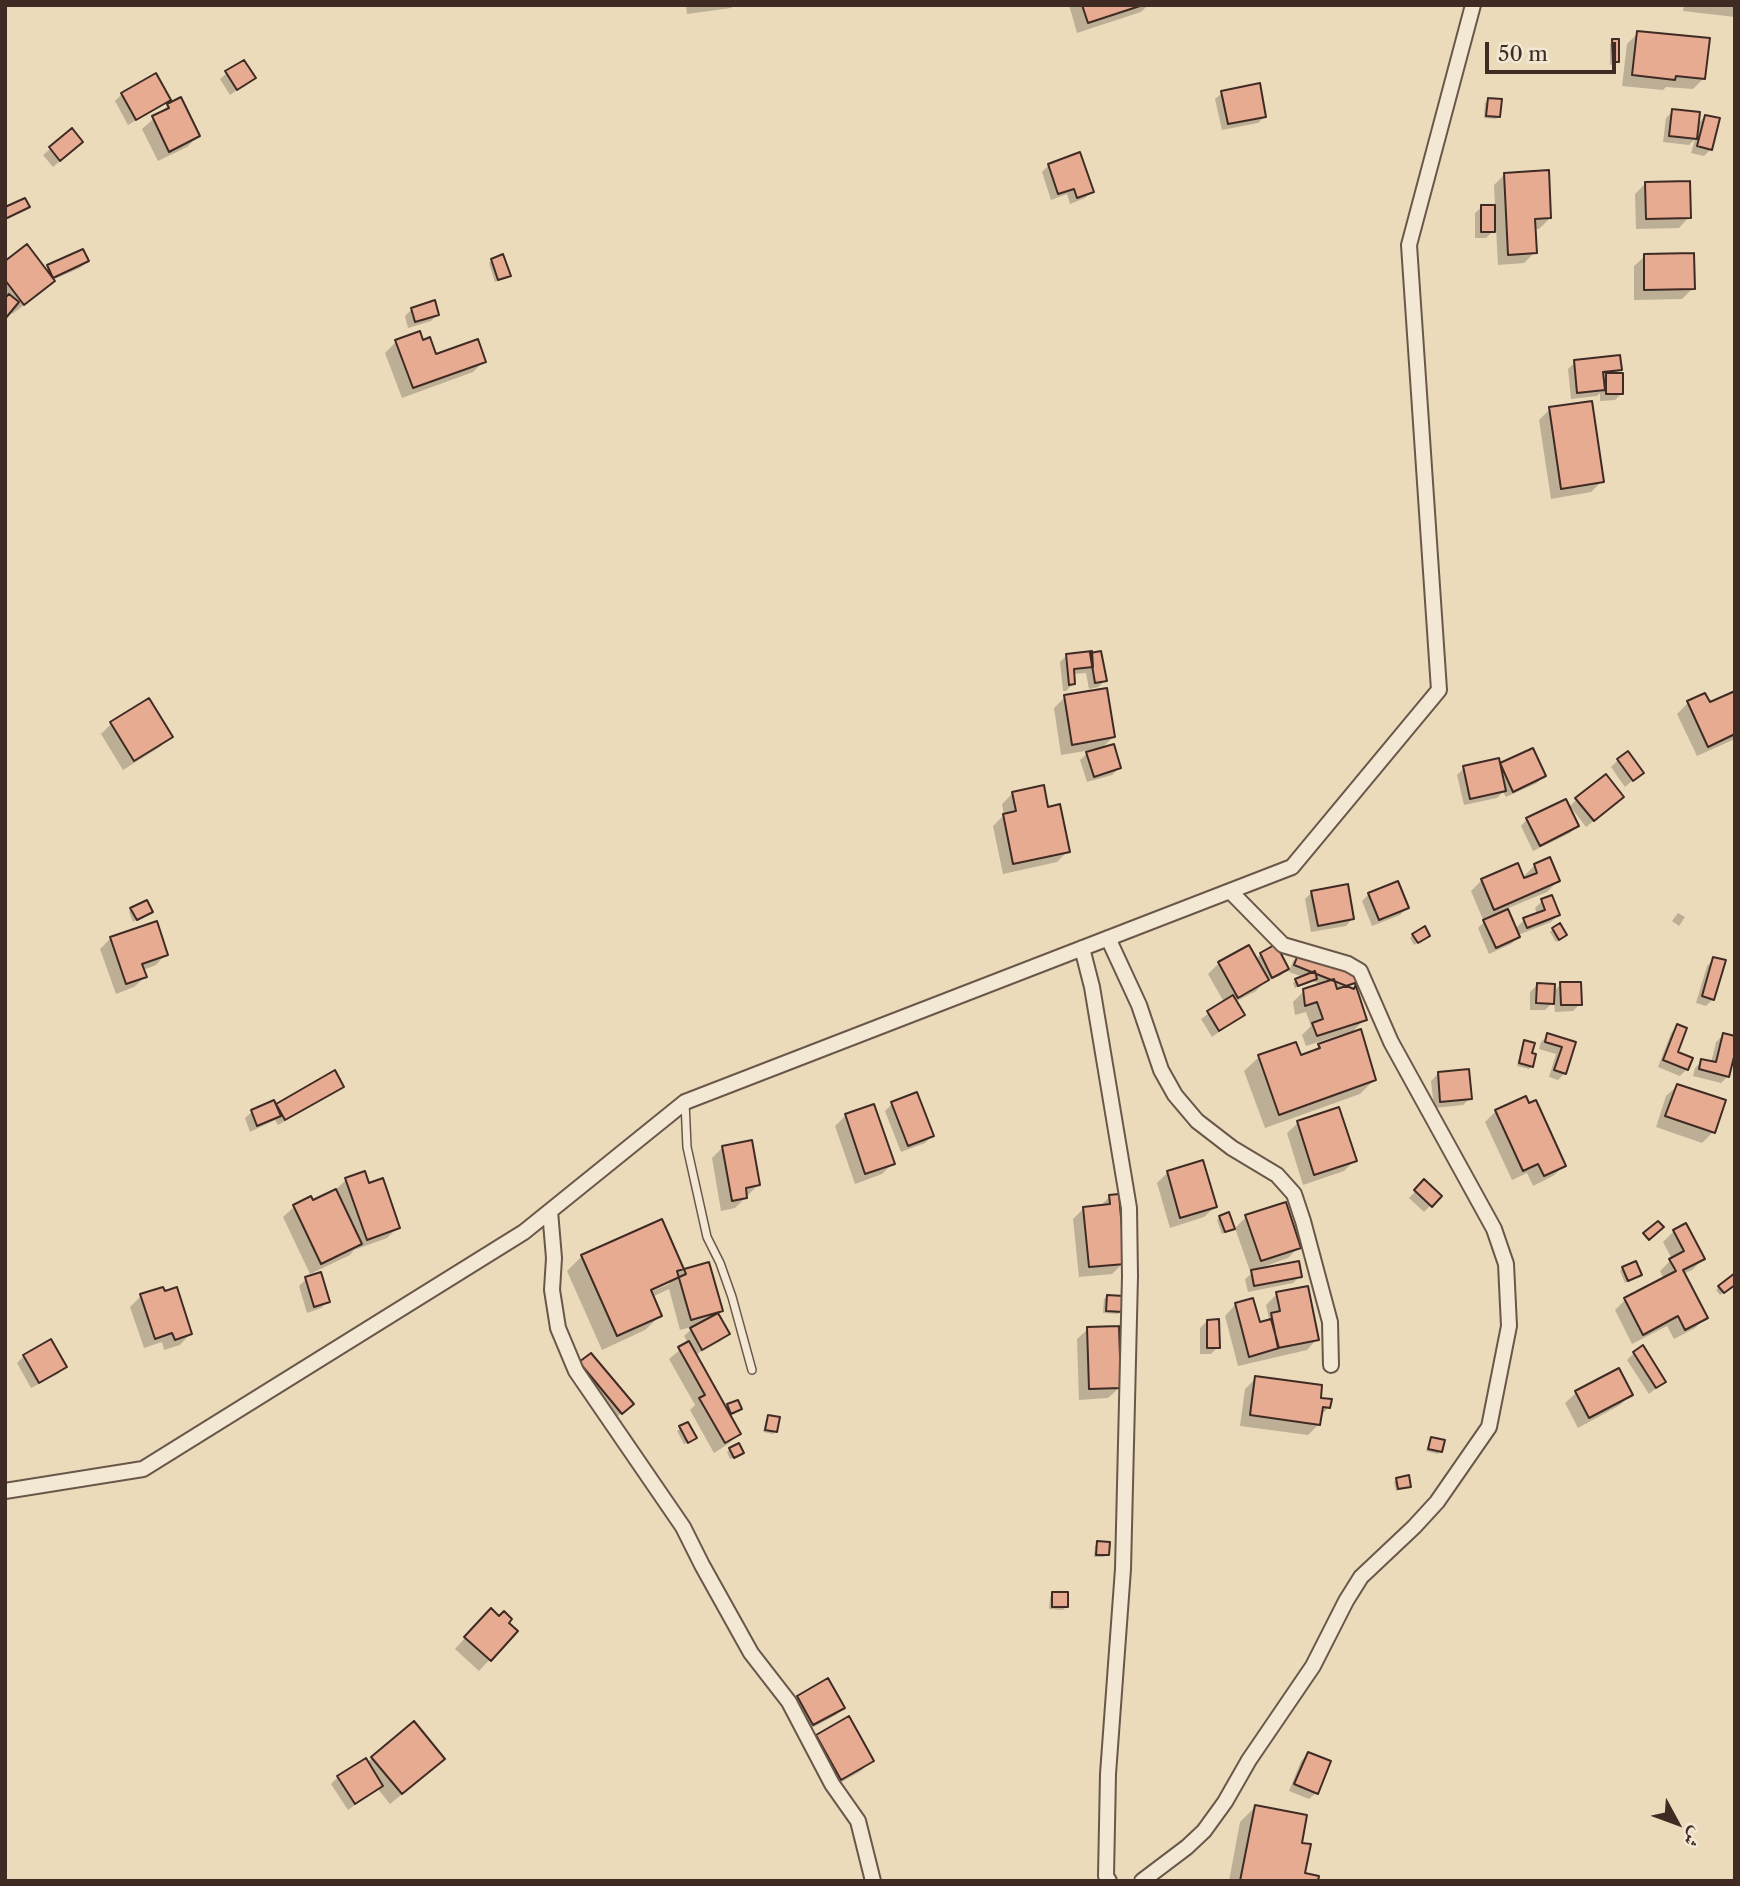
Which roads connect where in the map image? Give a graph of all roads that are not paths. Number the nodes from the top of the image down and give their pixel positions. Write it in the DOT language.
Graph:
graph roads {
  1 [pos="1474,5"];
  2 [pos="1230,891"];
  3 [pos="1108,938"];
  4 [pos="1082,948"];
  5 [pos="685,1102"];
  6 [pos="550,1211"];
  7 [pos="1332,1365"];
  8 [pos="752,1370"];
  9 [pos="5,1491"];
  10 [pos="873,1881"];
  11 [pos="1109,1881"];
  12 [pos="1142,1881"];
  1 -- 2 [label="street"];
  2 -- 3 [label="street"];
  2 -- 12 [label="street"];
  3 -- 4 [label="street"];
  3 -- 7 [label="street"];
  4 -- 5 [label="street"];
  4 -- 11 [label="street"];
  5 -- 6 [label="street"];
  5 -- 8 [label="lane"];
  6 -- 9 [label="street"];
  6 -- 10 [label="street"];
}
